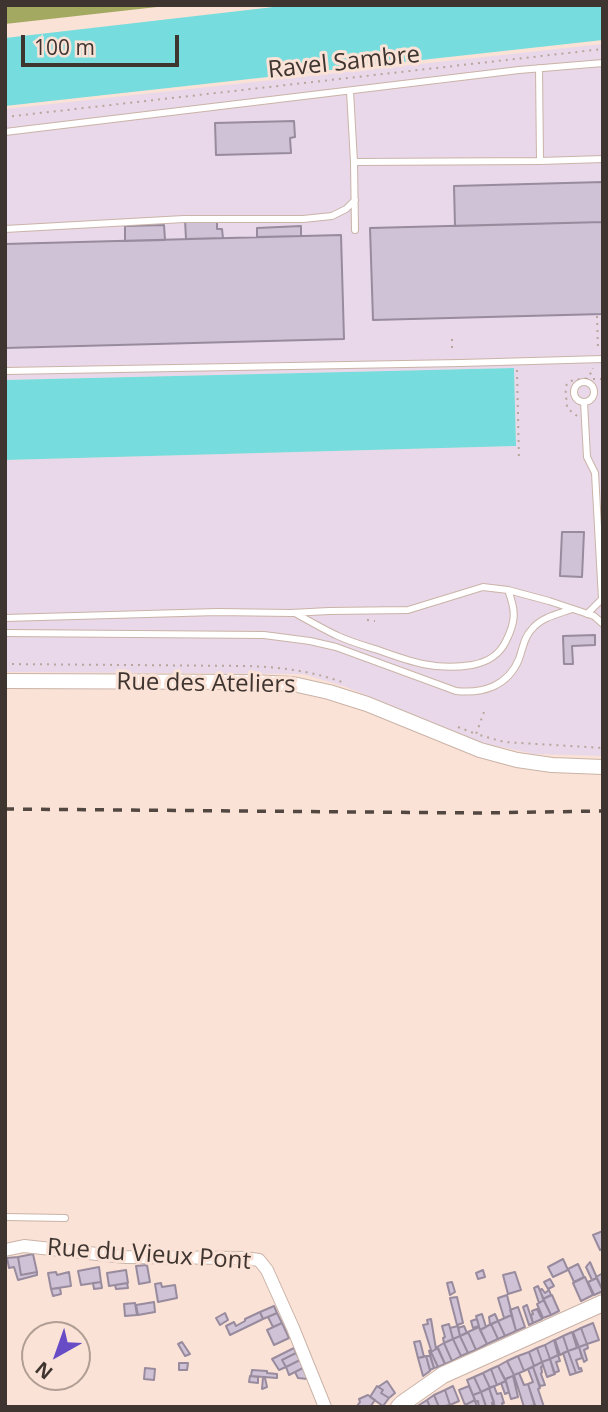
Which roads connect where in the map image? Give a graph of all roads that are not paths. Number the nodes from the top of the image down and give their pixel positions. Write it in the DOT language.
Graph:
graph roads {
  1 [pos="603,63"];
  2 [pos="539,68"];
  3 [pos="350,91"];
  4 [pos="5,132"];
  5 [pos="603,159"];
  6 [pos="540,161"];
  7 [pos="354,162"];
  8 [pos="355,200"];
  9 [pos="5,229"];
  10 [pos="355,230"];
  11 [pos="603,359"];
  12 [pos="5,371"];
  13 [pos="587,381"];
  14 [pos="603,381"];
  15 [pos="584,402"];
  16 [pos="508,590"];
  17 [pos="572,609"];
  18 [pos="294,613"];
  19 [pos="587,614"];
  20 [pos="5,618"];
  21 [pos="603,624"];
  22 [pos="5,633"];
  23 [pos="5,681"];
  24 [pos="603,767"];
  25 [pos="5,1217"];
  26 [pos="65,1218"];
  27 [pos="5,1250"];
  28 [pos="603,1303"];
  29 [pos="326,1407"];
  30 [pos="399,1407"];
  1 -- 2 [label="lane"];
  2 -- 3 [label="lane"];
  2 -- 6 [label="lane"];
  3 -- 4 [label="lane"];
  3 -- 7 [label="lane"];
  5 -- 6 [label="lane"];
  6 -- 7 [label="lane"];
  7 -- 8 [label="lane"];
  8 -- 9 [label="lane"];
  8 -- 10 [label="lane"];
  11 -- 12 [label="lane"];
  13 -- 14 [label="lane"];
  13 -- 15 [label="lane"];
  13 -- 15 [label="lane"];
  15 -- 19 [label="lane"];
  16 -- 17 [label="lane"];
  16 -- 18 [label="lane"];
  16 -- 18 [label="lane"];
  17 -- 19 [label="lane"];
  17 -- 22 [label="lane"];
  18 -- 20 [label="lane"];
  19 -- 21 [label="lane"];
  23 -- 24 [label="street, Rue des Ateliers"];
  25 -- 26 [label="lane"];
  27 -- 29 [label="street, Rue du Vieux Pont"];
  28 -- 30 [label="main road"];
}
